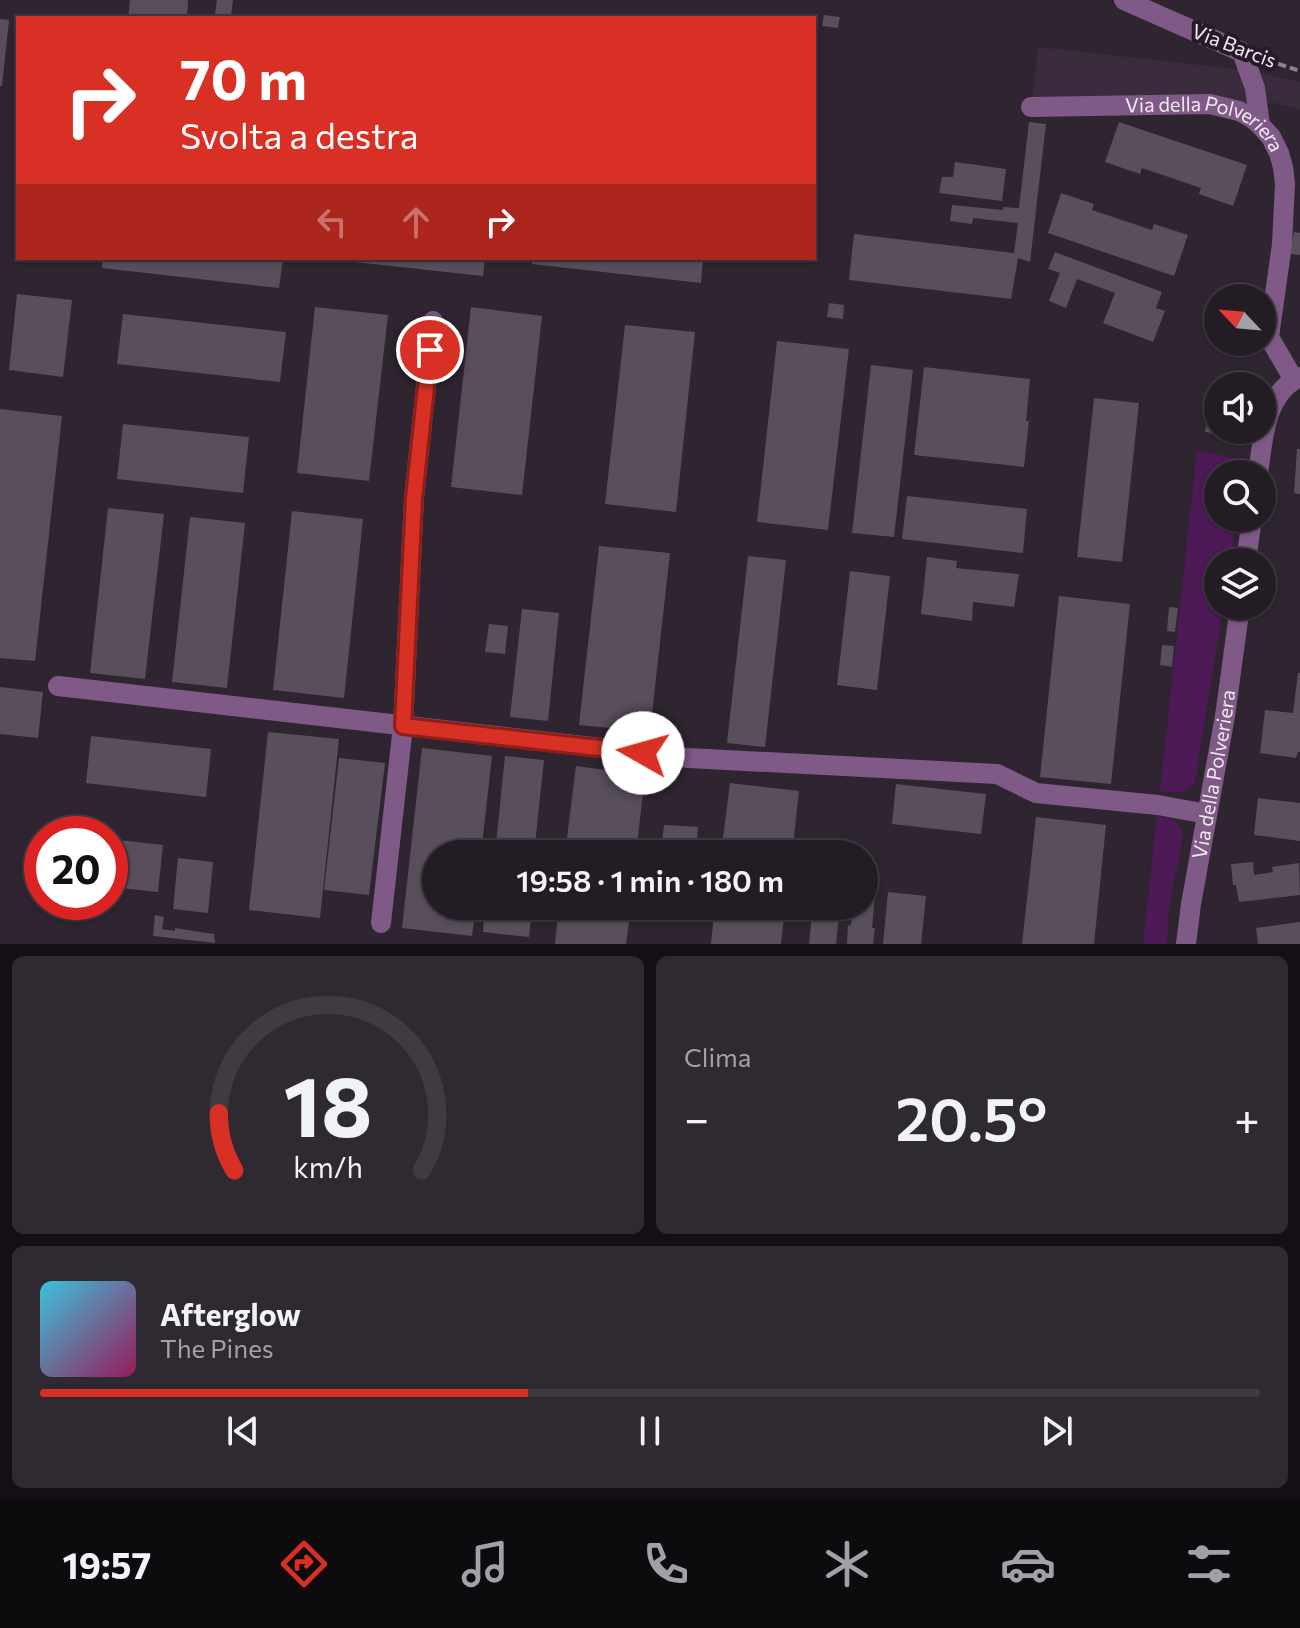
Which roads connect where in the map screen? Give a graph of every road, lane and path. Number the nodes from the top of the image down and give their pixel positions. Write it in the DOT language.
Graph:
graph roads {
  1 [pos="1124,0"];
  2 [pos="1242,52"];
  3 [pos="1300,71"];
  4 [pos="1031,107"];
  5 [pos="1260,125"];
  6 [pos="433,321"];
  7 [pos="1297,378"];
  8 [pos="1260,460"];
  9 [pos="1238,620"];
  10 [pos="58,686"];
  11 [pos="403,726"];
  12 [pos="1207,814"];
  13 [pos="381,923"];
  14 [pos="1186,944"];
  1 -- 2 [label="street, Via Barcis"];
  2 -- 3 [label="path, Via Barcis"];
  2 -- 5 [label="street"];
  4 -- 5 [label="street, Via della Polveriera"];
  5 -- 7 [label="street, Via della Polveriera"];
  6 -- 11 [label="street"];
  7 -- 8 [label="street, Via della Polveriera"];
  9 -- 12 [label="street, Via della Polveriera"];
  10 -- 11 [label="street"];
  11 -- 12 [label="street"];
  11 -- 13 [label="street"];
  12 -- 14 [label="street, Via della Polveriera"];
}
